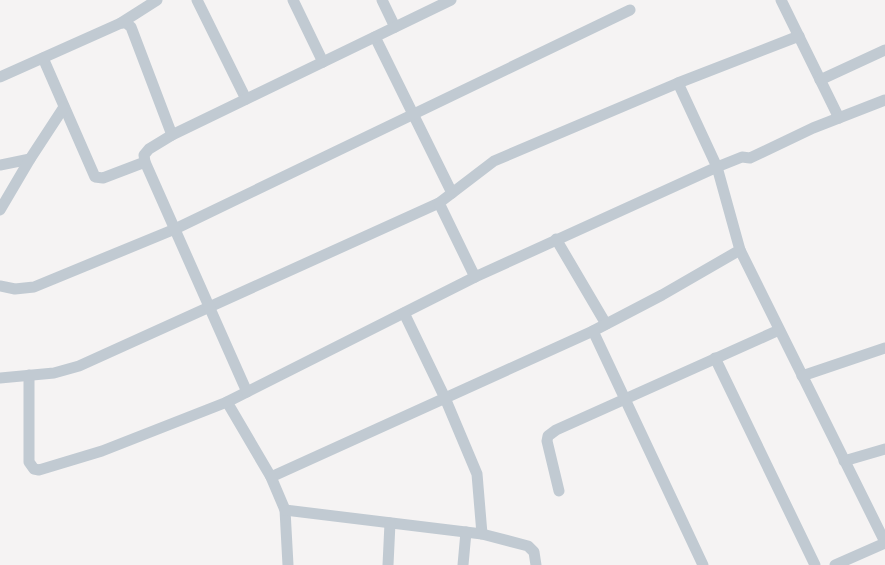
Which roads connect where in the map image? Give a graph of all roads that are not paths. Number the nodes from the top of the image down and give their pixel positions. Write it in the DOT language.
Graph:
graph roads {
  1 [pos="157,0"];
  2 [pos="197,0"];
  3 [pos="293,0"];
  4 [pos="382,0"];
  5 [pos="450,0"];
  6 [pos="781,0"];
  7 [pos="630,10"];
  8 [pos="121,23"];
  9 [pos="395,27"];
  10 [pos="799,36"];
  11 [pos="375,37"];
  12 [pos="885,50"];
  13 [pos="43,58"];
  14 [pos="323,62"];
  15 [pos="0,77"];
  16 [pos="820,80"];
  17 [pos="678,83"];
  18 [pos="246,99"];
  19 [pos="885,100"];
  20 [pos="64,106"];
  21 [pos="413,115"];
  22 [pos="839,118"];
  23 [pos="172,135"];
  24 [pos="30,159"];
  25 [pos="145,162"];
  26 [pos="0,165"];
  27 [pos="717,168"];
  28 [pos="452,193"];
  29 [pos="439,204"];
  30 [pos="0,210"];
  31 [pos="175,229"];
  32 [pos="556,240"];
  33 [pos="740,250"];
  34 [pos="475,277"];
  35 [pos="0,286"];
  36 [pos="210,308"];
  37 [pos="404,314"];
  38 [pos="606,324"];
  39 [pos="593,330"];
  40 [pos="779,330"];
  41 [pos="885,348"];
  42 [pos="715,358"];
  43 [pos="29,375"];
  44 [pos="802,376"];
  45 [pos="0,378"];
  46 [pos="247,392"];
  47 [pos="445,398"];
  48 [pos="624,399"];
  49 [pos="227,402"];
  50 [pos="885,448"];
  51 [pos="844,461"];
  52 [pos="271,477"];
  53 [pos="558,491"];
  54 [pos="285,510"];
  55 [pos="390,523"];
  56 [pos="466,532"];
  57 [pos="482,534"];
  58 [pos="885,543"];
  59 [pos="288,565"];
  60 [pos="388,565"];
  61 [pos="463,565"];
  62 [pos="536,565"];
  63 [pos="703,565"];
  64 [pos="814,565"];
  65 [pos="835,565"];
  1 -- 8 [label="street"];
  2 -- 18 [label="street"];
  3 -- 14 [label="street"];
  4 -- 9 [label="street"];
  5 -- 9 [label="street"];
  6 -- 10 [label="street"];
  7 -- 21 [label="street"];
  8 -- 13 [label="street"];
  8 -- 23 [label="street"];
  9 -- 11 [label="street"];
  10 -- 16 [label="street"];
  10 -- 17 [label="street"];
  11 -- 14 [label="street"];
  11 -- 21 [label="street"];
  12 -- 16 [label="street"];
  13 -- 15 [label="street"];
  13 -- 20 [label="street"];
  14 -- 18 [label="street"];
  16 -- 22 [label="street"];
  17 -- 27 [label="street"];
  17 -- 28 [label="street"];
  18 -- 23 [label="street"];
  19 -- 22 [label="street"];
  20 -- 24 [label="street"];
  20 -- 25 [label="street"];
  21 -- 28 [label="street"];
  21 -- 31 [label="street"];
  22 -- 27 [label="street"];
  23 -- 25 [label="street"];
  24 -- 26 [label="street"];
  24 -- 30 [label="street"];
  25 -- 31 [label="street"];
  27 -- 32 [label="street"];
  27 -- 33 [label="street"];
  28 -- 29 [label="street"];
  29 -- 34 [label="street"];
  29 -- 36 [label="street"];
  31 -- 35 [label="street"];
  31 -- 36 [label="street"];
  32 -- 34 [label="street"];
  32 -- 38 [label="street"];
  33 -- 38 [label="street"];
  33 -- 40 [label="street"];
  34 -- 37 [label="street"];
  36 -- 43 [label="street"];
  36 -- 46 [label="street"];
  37 -- 46 [label="street"];
  37 -- 47 [label="street"];
  38 -- 39 [label="street"];
  39 -- 47 [label="street"];
  39 -- 48 [label="street"];
  40 -- 42 [label="street"];
  40 -- 44 [label="street"];
  41 -- 44 [label="street"];
  42 -- 48 [label="street"];
  42 -- 64 [label="street"];
  43 -- 45 [label="street"];
  43 -- 49 [label="street"];
  44 -- 51 [label="street"];
  46 -- 49 [label="street"];
  47 -- 52 [label="street"];
  47 -- 57 [label="street"];
  48 -- 53 [label="street"];
  48 -- 63 [label="street"];
  49 -- 52 [label="street"];
  50 -- 51 [label="street"];
  51 -- 58 [label="street"];
  52 -- 54 [label="street"];
  54 -- 55 [label="street"];
  54 -- 59 [label="street"];
  55 -- 56 [label="street"];
  55 -- 60 [label="street"];
  56 -- 57 [label="street"];
  56 -- 61 [label="street"];
  57 -- 62 [label="street"];
  58 -- 65 [label="street"];
}
